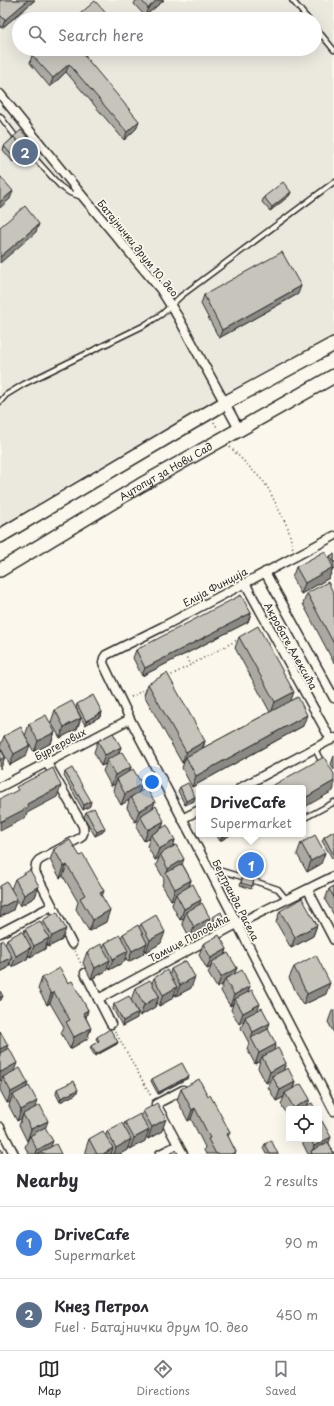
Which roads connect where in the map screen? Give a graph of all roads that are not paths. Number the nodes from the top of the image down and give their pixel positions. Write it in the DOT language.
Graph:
graph roads {
  1 [pos="292,0"];
  2 [pos="302,12"];
  3 [pos="322,36"];
  4 [pos="334,50"];
  5 [pos="0,94"];
  6 [pos="0,116"];
  7 [pos="16,137"];
  8 [pos="33,156"];
  9 [pos="334,182"];
  10 [pos="84,198"];
  11 [pos="171,305"];
  12 [pos="334,344"];
  13 [pos="334,376"];
  14 [pos="0,402"];
  15 [pos="225,403"];
  16 [pos="238,429"];
  17 [pos="0,536"];
  18 [pos="334,536"];
  19 [pos="0,570"];
  20 [pos="265,572"];
  21 [pos="245,583"];
  22 [pos="106,655"];
  23 [pos="334,698"];
  24 [pos="130,719"];
  25 [pos="332,739"];
  26 [pos="314,749"];
  27 [pos="46,763"];
  28 [pos="324,767"];
  29 [pos="246,785"];
  30 [pos="0,787"];
  31 [pos="334,802"];
  32 [pos="196,812"];
  33 [pos="306,817"];
  34 [pos="182,819"];
  35 [pos="211,873"];
  36 [pos="334,876"];
  37 [pos="242,877"];
  38 [pos="254,881"];
  39 [pos="308,890"];
  40 [pos="287,900"];
  41 [pos="52,906"];
  42 [pos="237,924"];
  43 [pos="0,933"];
  44 [pos="334,940"];
  45 [pos="72,944"];
  46 [pos="85,973"];
  47 [pos="98,998"];
  48 [pos="111,1024"];
  49 [pos="183,1090"];
  50 [pos="334,1111"];
  51 [pos="0,1127"];
  52 [pos="178,1145"];
  53 [pos="14,1154"];
  54 [pos="160,1154"];
  55 [pos="183,1154"];
  1 -- 2 [label="lane"];
  3 -- 4 [label="lane"];
  5 -- 10 [label="street, Батајнички друм 10. део"];
  6 -- 7 [label="lane"];
  8 -- 10 [label="lane"];
  9 -- 11 [label="lane"];
  10 -- 11 [label="street, Батајнички друм 10. део"];
  11 -- 14 [label="lane"];
  11 -- 15 [label="street, Батајнички друм 10. део"];
  12 -- 15 [label="main road"];
  13 -- 16 [label="main road, Аутопут за Нови Сад"];
  15 -- 16 [label="street, Батајнички друм 10. део"];
  15 -- 17 [label="main road"];
  16 -- 19 [label="main road, Аутопут за Нови Сад"];
  18 -- 20 [label="street, Елија Финција"];
  20 -- 21 [label="street, Елија Финција"];
  20 -- 23 [label="street, Акробате Алексића"];
  21 -- 22 [label="street, Елија Финција"];
  21 -- 25 [label="street, Акробате Алексића"];
  22 -- 24 [label="street, Бертранда Расела"];
  24 -- 27 [label="street, Бургерових"];
  24 -- 34 [label="street, Бертранда Расела"];
  25 -- 26 [label="street, Акробате Алексића"];
  26 -- 28 [label="lane"];
  26 -- 29 [label="street, Акробате Алексића"];
  27 -- 30 [label="street, Бургерових"];
  27 -- 41 [label="street"];
  31 -- 33 [label="lane"];
  32 -- 34 [label="street"];
  34 -- 35 [label="street, Бертранда Расела"];
  35 -- 37 [label="lane"];
  35 -- 42 [label="street, Бертранда Расела"];
  36 -- 39 [label="street, Томице Поповића"];
  38 -- 40 [label="lane"];
  39 -- 40 [label="street, Томице Поповића"];
  39 -- 44 [label="street"];
  40 -- 42 [label="street, Томице Поповића"];
  41 -- 43 [label="street"];
  41 -- 45 [label="street"];
  42 -- 47 [label="street, Томице Поповића"];
  42 -- 50 [label="street, Бертранда Расела"];
  46 -- 47 [label="street"];
  47 -- 48 [label="street"];
  49 -- 52 [label="street"];
  51 -- 53 [label="street"];
  52 -- 54 [label="street"];
  52 -- 55 [label="street"];
}
